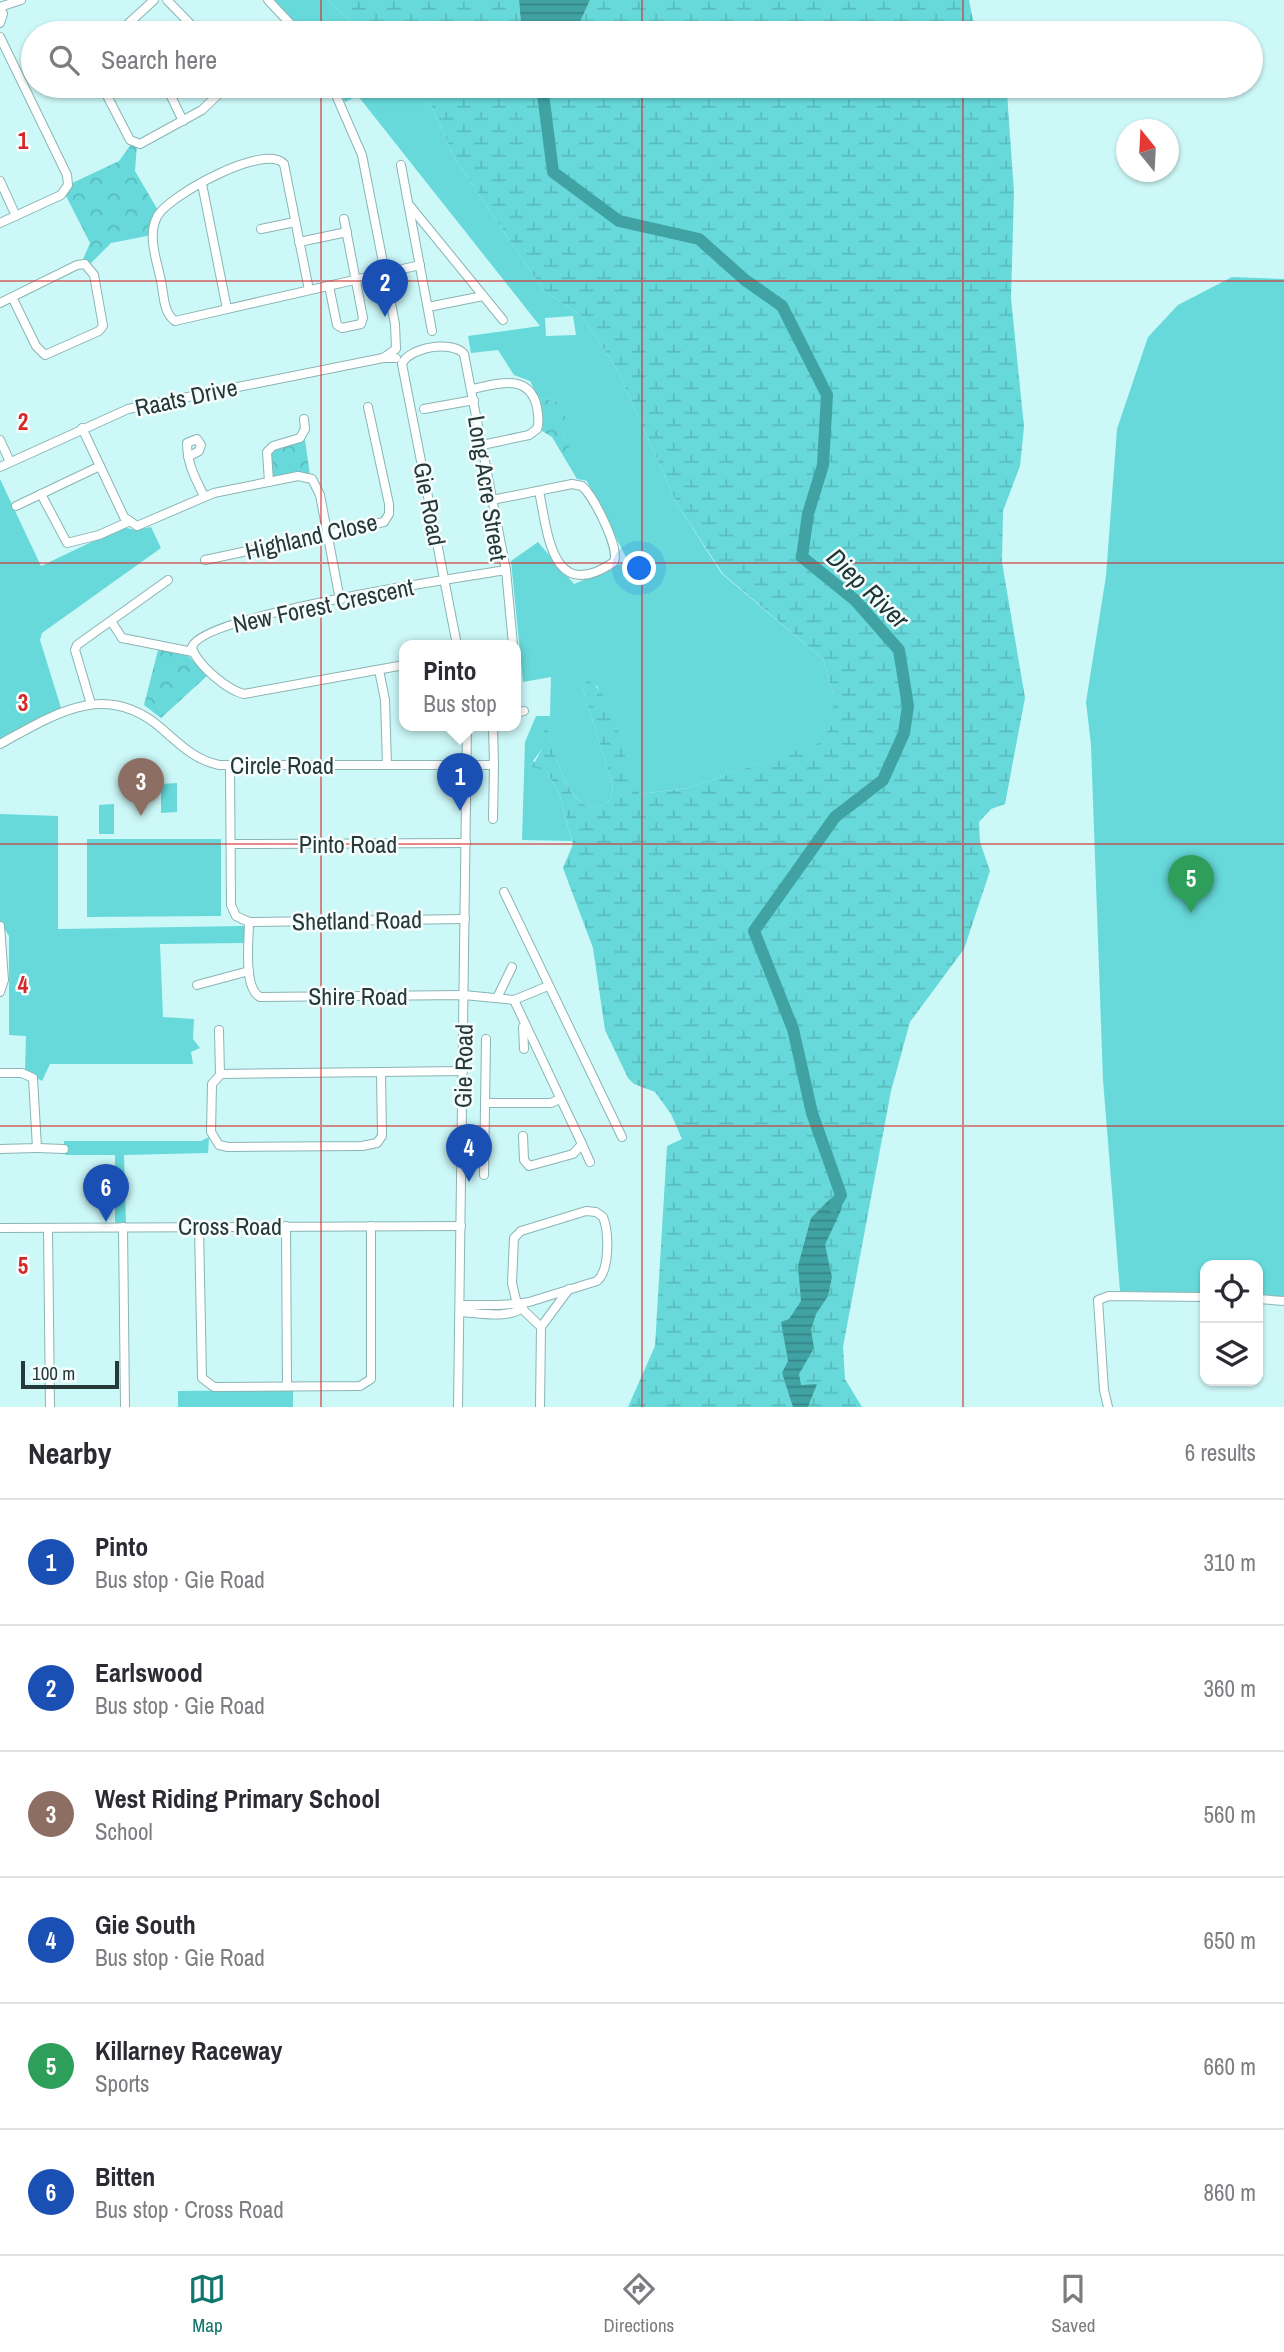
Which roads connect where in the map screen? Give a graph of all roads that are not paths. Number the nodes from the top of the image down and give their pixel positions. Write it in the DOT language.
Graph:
graph roads {
  1 [pos="154,0"];
  2 [pos="167,0"];
  3 [pos="268,0"];
  4 [pos="18,2"];
  5 [pos="1,13"];
  6 [pos="131,21"];
  7 [pos="187,21"];
  8 [pos="288,21"];
  9 [pos="0,36"];
  10 [pos="21,80"];
  11 [pos="29,98"];
  12 [pos="108,98"];
  13 [pos="172,98"];
  14 [pos="214,98"];
  15 [pos="337,98"];
  16 [pos="183,121"];
  17 [pos="401,164"];
  18 [pos="0,181"];
  19 [pos="202,184"];
  20 [pos="408,204"];
  21 [pos="16,216"];
  22 [pos="344,219"];
  23 [pos="295,222"];
  24 [pos="0,223"];
  25 [pos="413,225"];
  26 [pos="428,225"];
  27 [pos="261,229"];
  28 [pos="346,232"];
  29 [pos="299,242"];
  30 [pos="421,268"];
  31 [pos="385,275"];
  32 [pos="355,281"];
  33 [pos="329,286"];
  34 [pos="309,290"];
  35 [pos="483,296"];
  36 [pos="12,297"];
  37 [pos="0,303"];
  38 [pos="428,307"];
  39 [pos="227,309"];
  40 [pos="492,324"];
  41 [pos="432,331"];
  42 [pos="401,353"];
  43 [pos="472,389"];
  44 [pos="474,400"];
  45 [pos="368,407"];
  46 [pos="424,410"];
  47 [pos="304,419"];
  48 [pos="82,428"];
  49 [pos="0,440"];
  50 [pos="482,445"];
  51 [pos="188,457"];
  52 [pos="10,462"];
  53 [pos="100,466"];
  54 [pos="0,467"];
  55 [pos="269,482"];
  56 [pos="539,491"];
  57 [pos="41,494"];
  58 [pos="204,496"];
  59 [pos="492,500"];
  60 [pos="16,506"];
  61 [pos="128,522"];
  62 [pos="328,534"];
  63 [pos="205,560"];
  64 [pos="506,570"];
  65 [pos="168,580"];
  66 [pos="444,580"];
  67 [pos="340,600"];
  68 [pos="111,621"];
  69 [pos="456,640"];
  70 [pos="513,640"];
  71 [pos="193,652"];
  72 [pos="399,666"];
  73 [pos="379,670"];
  74 [pos="92,704"];
  75 [pos="467,731"];
  76 [pos="493,731"];
  77 [pos="0,744"];
  78 [pos="467,764"];
  79 [pos="387,765"];
  80 [pos="494,765"];
  81 [pos="230,766"];
  82 [pos="493,819"];
  83 [pos="466,843"];
  84 [pos="231,844"];
  85 [pos="504,892"];
  86 [pos="465,919"];
  87 [pos="249,922"];
  88 [pos="0,926"];
  89 [pos="512,967"];
  90 [pos="249,971"];
  91 [pos="198,985"];
  92 [pos="548,986"];
  93 [pos="0,992"];
  94 [pos="464,995"];
  95 [pos="497,998"];
  96 [pos="514,1000"];
  97 [pos="523,1020"];
  98 [pos="219,1030"];
  99 [pos="486,1039"];
  100 [pos="524,1049"];
  101 [pos="463,1071"];
  102 [pos="0,1073"];
  103 [pos="381,1073"];
  104 [pos="220,1075"];
  105 [pos="560,1099"];
  106 [pos="485,1103"];
  107 [pos="523,1136"];
  108 [pos="622,1137"];
  109 [pos="582,1144"];
  110 [pos="37,1148"];
  111 [pos="0,1149"];
  112 [pos="64,1149"];
  113 [pos="590,1162"];
  114 [pos="484,1175"];
  115 [pos="286,1226"];
  116 [pos="371,1226"];
  117 [pos="461,1226"];
  118 [pos="123,1227"];
  119 [pos="200,1227"];
  120 [pos="0,1228"];
  121 [pos="48,1228"];
  122 [pos="569,1289"];
  123 [pos="1200,1297"];
  124 [pos="1263,1299"];
  125 [pos="1284,1301"];
  126 [pos="519,1307"];
  127 [pos="461,1308"];
  128 [pos="541,1327"];
  129 [pos="287,1386"];
  130 [pos="50,1407"];
  131 [pos="125,1407"];
  132 [pos="458,1407"];
  133 [pos="540,1407"];
  134 [pos="1108,1407"];
  1 -- 6 [label="street"];
  2 -- 7 [label="street"];
  3 -- 8 [label="street"];
  4 -- 5 [label="street"];
  9 -- 10 [label="street"];
  11 -- 21 [label="street"];
  12 -- 16 [label="street"];
  13 -- 16 [label="street"];
  14 -- 16 [label="street"];
  15 -- 31 [label="street, Gie Road"];
  17 -- 20 [label="street"];
  18 -- 21 [label="street"];
  19 -- 23 [label="street"];
  19 -- 39 [label="street"];
  19 -- 39 [label="street"];
  20 -- 25 [label="street"];
  20 -- 26 [label="street"];
  21 -- 24 [label="street"];
  22 -- 28 [label="street"];
  23 -- 27 [label="street"];
  23 -- 29 [label="street"];
  25 -- 26 [label="street"];
  25 -- 30 [label="street"];
  26 -- 35 [label="street"];
  28 -- 29 [label="street"];
  28 -- 32 [label="street"];
  29 -- 34 [label="street"];
  30 -- 31 [label="street"];
  30 -- 38 [label="street"];
  31 -- 32 [label="street"];
  31 -- 42 [label="street, Gie Road"];
  32 -- 33 [label="street"];
  32 -- 33 [label="street"];
  33 -- 34 [label="street"];
  34 -- 39 [label="street"];
  35 -- 38 [label="street"];
  35 -- 40 [label="street"];
  36 -- 36 [label="street"];
  36 -- 37 [label="street"];
  38 -- 41 [label="street"];
  42 -- 43 [label="street, Long Acre Street"];
  42 -- 48 [label="street, Raats Drive"];
  42 -- 66 [label="street, Gie Road"];
  43 -- 44 [label="street, Long Acre Street"];
  43 -- 50 [label="street"];
  44 -- 46 [label="street"];
  44 -- 50 [label="street, Long Acre Street"];
  45 -- 62 [label="street, Highland Close"];
  47 -- 55 [label="street"];
  48 -- 52 [label="street, Raats Drive"];
  48 -- 53 [label="street"];
  49 -- 52 [label="street"];
  50 -- 59 [label="street, Long Acre Street"];
  51 -- 58 [label="street"];
  52 -- 54 [label="street, Raats Drive"];
  53 -- 57 [label="street"];
  53 -- 61 [label="street"];
  55 -- 58 [label="street"];
  55 -- 62 [label="street"];
  56 -- 56 [label="street"];
  56 -- 59 [label="street"];
  57 -- 60 [label="street"];
  57 -- 61 [label="street"];
  58 -- 61 [label="street"];
  59 -- 64 [label="street, Long Acre Street"];
  62 -- 63 [label="street, Highland Close"];
  62 -- 67 [label="street"];
  64 -- 66 [label="street, Long Acre Street"];
  64 -- 70 [label="street"];
  65 -- 68 [label="street"];
  66 -- 67 [label="street, New Forest Crescent"];
  66 -- 69 [label="street, Gie Road"];
  67 -- 71 [label="street, New Forest Crescent"];
  68 -- 71 [label="street"];
  68 -- 74 [label="street"];
  71 -- 73 [label="street"];
  72 -- 73 [label="street"];
  73 -- 79 [label="street"];
  74 -- 77 [label="street, Circle Road"];
  74 -- 81 [label="street, Circle Road"];
  75 -- 78 [label="street, Gie Road"];
  76 -- 80 [label="street"];
  78 -- 79 [label="street, Circle Road"];
  78 -- 80 [label="street, Circle Road"];
  78 -- 83 [label="street, Gie Road"];
  79 -- 81 [label="street, Circle Road"];
  80 -- 82 [label="street"];
  81 -- 84 [label="street"];
  83 -- 84 [label="street, Pinto Road"];
  83 -- 86 [label="street, Gie Road"];
  84 -- 87 [label="street"];
  85 -- 92 [label="street"];
  86 -- 87 [label="street, Shetland Road"];
  86 -- 94 [label="street, Gie Road"];
  87 -- 90 [label="street"];
  88 -- 93 [label="street"];
  89 -- 95 [label="street"];
  90 -- 91 [label="street"];
  90 -- 94 [label="street, Shire Road"];
  92 -- 96 [label="street"];
  92 -- 108 [label="street"];
  94 -- 95 [label="street, Shire Road"];
  94 -- 101 [label="street, Gie Road"];
  95 -- 96 [label="street, Shire Road"];
  96 -- 97 [label="street"];
  97 -- 100 [label="street"];
  97 -- 105 [label="street"];
  98 -- 104 [label="street"];
  99 -- 106 [label="street"];
  101 -- 103 [label="street"];
  101 -- 117 [label="street, Gie Road"];
  102 -- 110 [label="street"];
  103 -- 104 [label="street"];
  103 -- 104 [label="street"];
  105 -- 106 [label="street"];
  105 -- 109 [label="street"];
  106 -- 114 [label="street"];
  107 -- 109 [label="street"];
  109 -- 113 [label="street"];
  110 -- 111 [label="street"];
  110 -- 112 [label="street"];
  115 -- 116 [label="street, Cross Road"];
  115 -- 119 [label="street, Cross Road"];
  115 -- 129 [label="street"];
  116 -- 117 [label="street, Cross Road"];
  116 -- 129 [label="street"];
  117 -- 127 [label="street, Gie Road"];
  118 -- 119 [label="street, Cross Road"];
  118 -- 121 [label="street, Cross Road"];
  118 -- 131 [label="street"];
  119 -- 129 [label="street"];
  120 -- 121 [label="street, Cross Road"];
  121 -- 130 [label="street"];
  122 -- 126 [label="street"];
  122 -- 126 [label="street"];
  122 -- 128 [label="street"];
  123 -- 134 [label="street"];
  124 -- 125 [label="street"];
  126 -- 127 [label="street"];
  126 -- 128 [label="street"];
  127 -- 132 [label="street, Gie Road"];
  128 -- 133 [label="street"];
}
